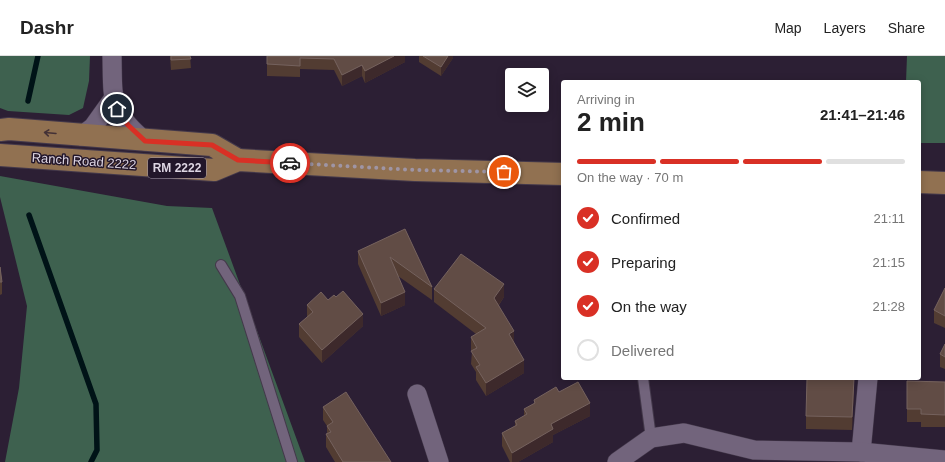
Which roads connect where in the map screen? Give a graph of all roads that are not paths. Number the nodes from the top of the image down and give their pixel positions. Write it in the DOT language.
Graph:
graph roads {
  1 [pos="112,56"];
  2 [pos="113,99"];
  3 [pos="0,130"];
  4 [pos="82,136"];
  5 [pos="145,141"];
  6 [pos="0,155"];
  7 [pos="238,160"];
  8 [pos="561,174"];
  9 [pos="921,182"];
  10 [pos="945,183"];
  11 [pos="221,265"];
  12 [pos="643,380"];
  13 [pos="868,380"];
  14 [pos="417,394"];
  15 [pos="651,438"];
  16 [pos="861,452"];
  17 [pos="945,460"];
  18 [pos="292,462"];
  19 [pos="439,462"];
  20 [pos="617,462"];
  1 -- 2 [label="street"];
  2 -- 4 [label="street"];
  2 -- 5 [label="street"];
  4 -- 3 [label="main road, Ranch Road 2222 / RM 2222, one-way"];
  4 -- 5 [label="main road, Ranch Road 2222 / RM 2222"];
  5 -- 7 [label="main road, Ranch Road 2222 / RM 2222"];
  6 -- 7 [label="main road, Ranch Road 2222 / RM 2222"];
  7 -- 8 [label="main road, Ranch Road 2222 / RM 2222"];
  9 -- 10 [label="main road"];
  11 -- 18 [label="lane"];
  12 -- 15 [label="lane"];
  13 -- 16 [label="street"];
  14 -- 19 [label="street"];
  15 -- 16 [label="street"];
  15 -- 20 [label="street"];
  16 -- 17 [label="street"];
}
